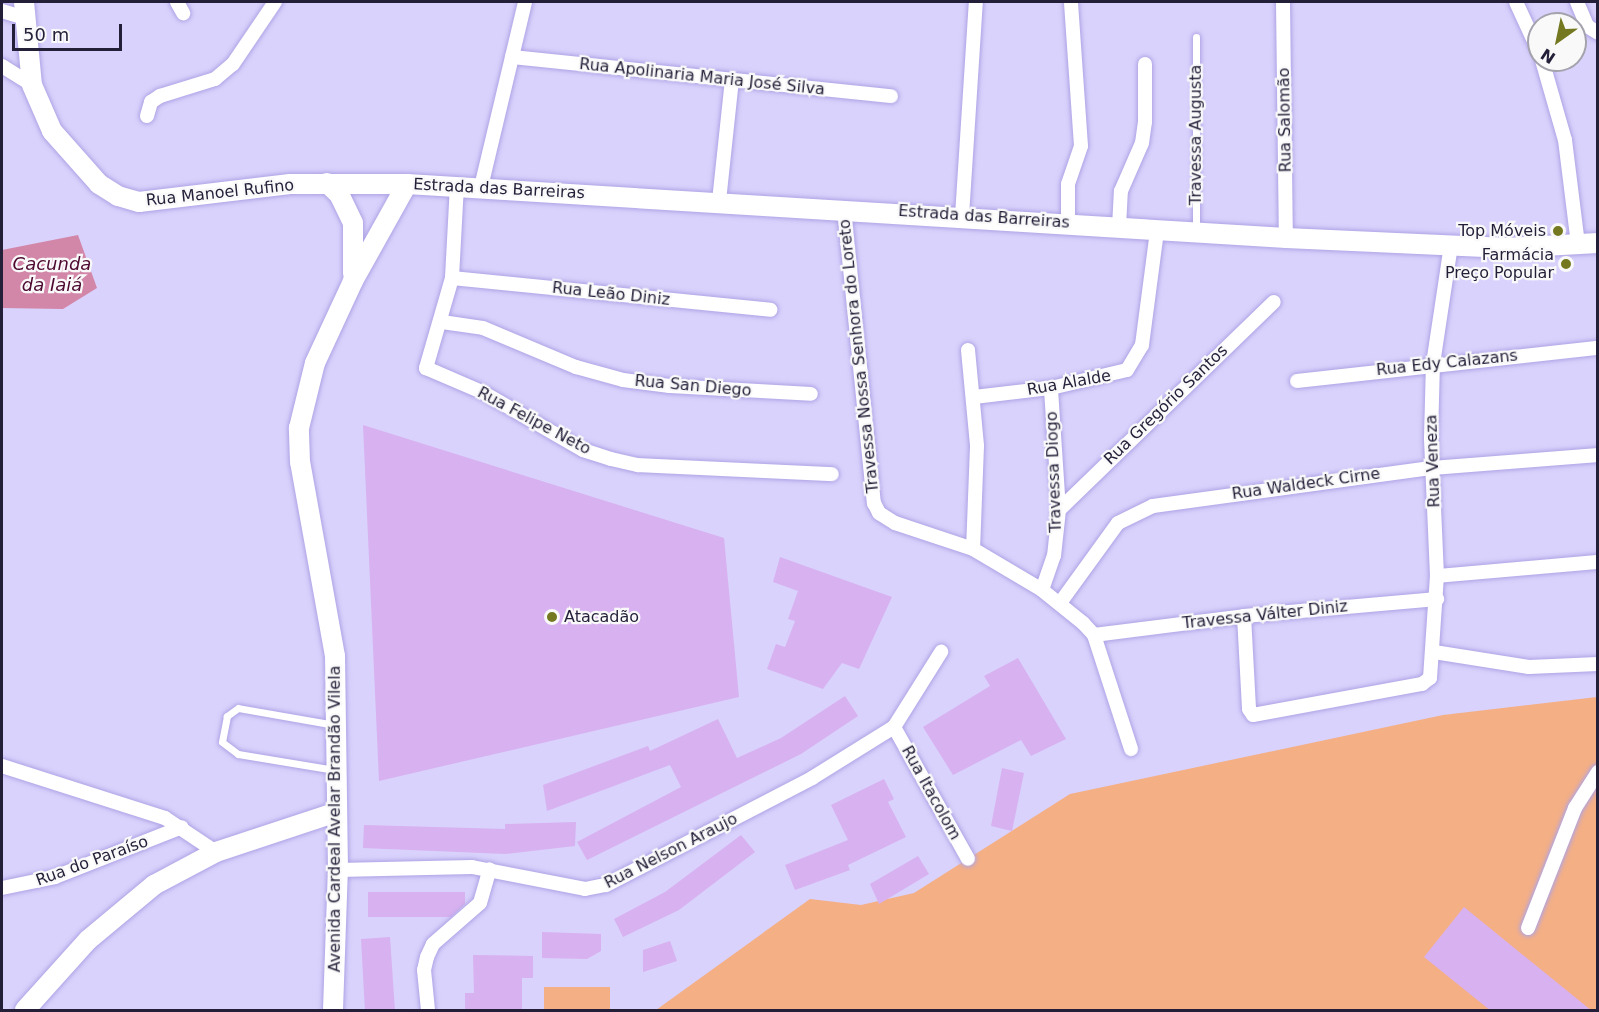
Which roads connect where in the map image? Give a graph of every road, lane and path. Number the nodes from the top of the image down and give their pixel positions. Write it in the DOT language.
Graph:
graph roads {
  1 [pos="275,2"];
  2 [pos="525,2"];
  3 [pos="976,2"];
  4 [pos="1071,2"];
  5 [pos="1283,2"];
  6 [pos="1516,2"];
  7 [pos="1577,2"];
  8 [pos="24,10"];
  9 [pos="2,11"];
  10 [pos="1527,26"];
  11 [pos="1598,33"];
  12 [pos="1196,37"];
  13 [pos="512,57"];
  14 [pos="1145,64"];
  15 [pos="2,66"];
  16 [pos="1545,72"];
  17 [pos="732,80"];
  18 [pos="32,85"];
  19 [pos="891,96"];
  20 [pos="147,116"];
  21 [pos="327,183"];
  22 [pos="370,183"];
  23 [pos="407,184"];
  24 [pos="457,185"];
  25 [pos="481,187"];
  26 [pos="719,201"];
  27 [pos="844,209"];
  28 [pos="962,216"];
  29 [pos="1068,222"];
  30 [pos="1119,227"];
  31 [pos="1157,231"];
  32 [pos="1196,234"];
  33 [pos="1286,238"];
  34 [pos="1598,243"];
  35 [pos="1451,245"];
  36 [pos="1578,245"];
  37 [pos="452,278"];
  38 [pos="353,281"];
  39 [pos="1274,302"];
  40 [pos="770,310"];
  41 [pos="442,322"];
  42 [pos="1598,348"];
  43 [pos="968,350"];
  44 [pos="1433,364"];
  45 [pos="1297,381"];
  46 [pos="1051,388"];
  47 [pos="811,394"];
  48 [pos="974,397"];
  49 [pos="1598,455"];
  50 [pos="1432,468"];
  51 [pos="832,474"];
  52 [pos="1059,510"];
  53 [pos="973,549"];
  54 [pos="1598,562"];
  55 [pos="1437,576"];
  56 [pos="1042,590"];
  57 [pos="1437,599"];
  58 [pos="1060,603"];
  59 [pos="1244,616"];
  60 [pos="1094,635"];
  61 [pos="941,651"];
  62 [pos="1434,652"];
  63 [pos="1598,664"];
  64 [pos="338,725"];
  65 [pos="894,727"];
  66 [pos="1131,749"];
  67 [pos="2,766"];
  68 [pos="337,771"];
  69 [pos="1598,772"];
  70 [pos="337,812"];
  71 [pos="182,827"];
  72 [pos="216,852"];
  73 [pos="968,859"];
  74 [pos="490,869"];
  75 [pos="338,870"];
  76 [pos="2,888"];
  77 [pos="1528,928"];
  78 [pos="25,1011"];
  79 [pos="333,1011"];
  80 [pos="428,1011"];
  1 -- 20 [label="street"];
  2 -- 13 [label="street"];
  3 -- 28 [label="street"];
  4 -- 29 [label="street"];
  5 -- 33 [label="street, Rua Salomão"];
  6 -- 10 [label="street"];
  7 -- 11 [label="street"];
  8 -- 9 [label="street"];
  8 -- 18 [label="main road, Rua Manoel Rufino"];
  12 -- 32 [label="lane, Travessa Augusta"];
  13 -- 17 [label="street, Rua Apolinaria Maria José Silva"];
  13 -- 25 [label="street"];
  14 -- 30 [label="street"];
  15 -- 18 [label="street"];
  16 -- 36 [label="street"];
  17 -- 19 [label="street, Rua Apolinaria Maria José Silva"];
  17 -- 26 [label="street"];
  18 -- 21 [label="main road, Rua Manoel Rufino"];
  21 -- 22 [label="main road, Rua Manoel Rufino"];
  21 -- 38 [label="main road, Avenida Cardeal Avelar Brandão Vilela"];
  22 -- 23 [label="main road, Estrada das Barreiras"];
  23 -- 24 [label="main road, Estrada das Barreiras"];
  23 -- 38 [label="main road, Avenida Cardeal Avelar Brandão Vilela"];
  24 -- 25 [label="main road, Estrada das Barreiras"];
  24 -- 37 [label="street, Rua Felipe Neto"];
  25 -- 26 [label="main road, Estrada das Barreiras"];
  26 -- 27 [label="main road, Estrada das Barreiras"];
  27 -- 28 [label="main road, Estrada das Barreiras"];
  27 -- 53 [label="street, Travessa Nossa Senhora do Loreto"];
  28 -- 29 [label="main road, Estrada das Barreiras"];
  29 -- 30 [label="main road, Estrada das Barreiras"];
  30 -- 31 [label="main road, Estrada das Barreiras"];
  31 -- 32 [label="main road, Estrada das Barreiras"];
  31 -- 46 [label="street, Rua Alalde"];
  32 -- 33 [label="main road, Estrada das Barreiras"];
  33 -- 35 [label="main road, Estrada das Barreiras"];
  34 -- 36 [label="main road, Estrada das Barreiras"];
  35 -- 36 [label="main road, Estrada das Barreiras"];
  35 -- 44 [label="street, Rua Veneza"];
  37 -- 40 [label="street, Rua Leão Diniz"];
  37 -- 41 [label="street, Rua Felipe Neto"];
  38 -- 64 [label="main road, Avenida Cardeal Avelar Brandão Vilela"];
  39 -- 52 [label="street, Rua Gregório Santos"];
  41 -- 47 [label="street, Rua San Diego"];
  41 -- 51 [label="street, Rua Felipe Neto"];
  42 -- 44 [label="street, Rua Edy Calazans"];
  43 -- 48 [label="street"];
  44 -- 45 [label="street, Rua Edy Calazans"];
  44 -- 50 [label="street, Rua Veneza"];
  46 -- 48 [label="street, Rua Alalde"];
  46 -- 52 [label="street, Travessa Diogo"];
  48 -- 53 [label="street"];
  49 -- 50 [label="street, Rua Waldeck Cirne"];
  50 -- 55 [label="street, Rua Veneza"];
  50 -- 58 [label="street, Rua Waldeck Cirne"];
  52 -- 56 [label="street, Travessa Diogo"];
  53 -- 56 [label="street"];
  54 -- 55 [label="street"];
  55 -- 57 [label="street, Rua Veneza"];
  56 -- 58 [label="street"];
  57 -- 59 [label="street, Travessa Válter Diniz"];
  57 -- 62 [label="street, Rua Veneza"];
  58 -- 60 [label="street"];
  59 -- 60 [label="street, Travessa Válter Diniz"];
  59 -- 62 [label="street, Rua Veneza"];
  60 -- 66 [label="street"];
  61 -- 65 [label="street, Rua Nelson Araujo"];
  62 -- 63 [label="street"];
  64 -- 68 [label="main road, Avenida Cardeal Avelar Brandão Vilela"];
  64 -- 68 [label="lane"];
  65 -- 73 [label="street, Rua Itacolom"];
  65 -- 74 [label="street, Rua Nelson Araujo"];
  67 -- 71 [label="street"];
  68 -- 70 [label="main road, Avenida Cardeal Avelar Brandão Vilela"];
  69 -- 77 [label="street"];
  70 -- 72 [label="main road"];
  70 -- 75 [label="main road, Avenida Cardeal Avelar Brandão Vilela"];
  71 -- 72 [label="street"];
  71 -- 76 [label="street, Rua do Paraíso"];
  72 -- 78 [label="main road"];
  74 -- 75 [label="street, Rua Nelson Araujo"];
  74 -- 80 [label="street"];
  75 -- 79 [label="main road, Avenida Cardeal Avelar Brandão Vilela"];
}
